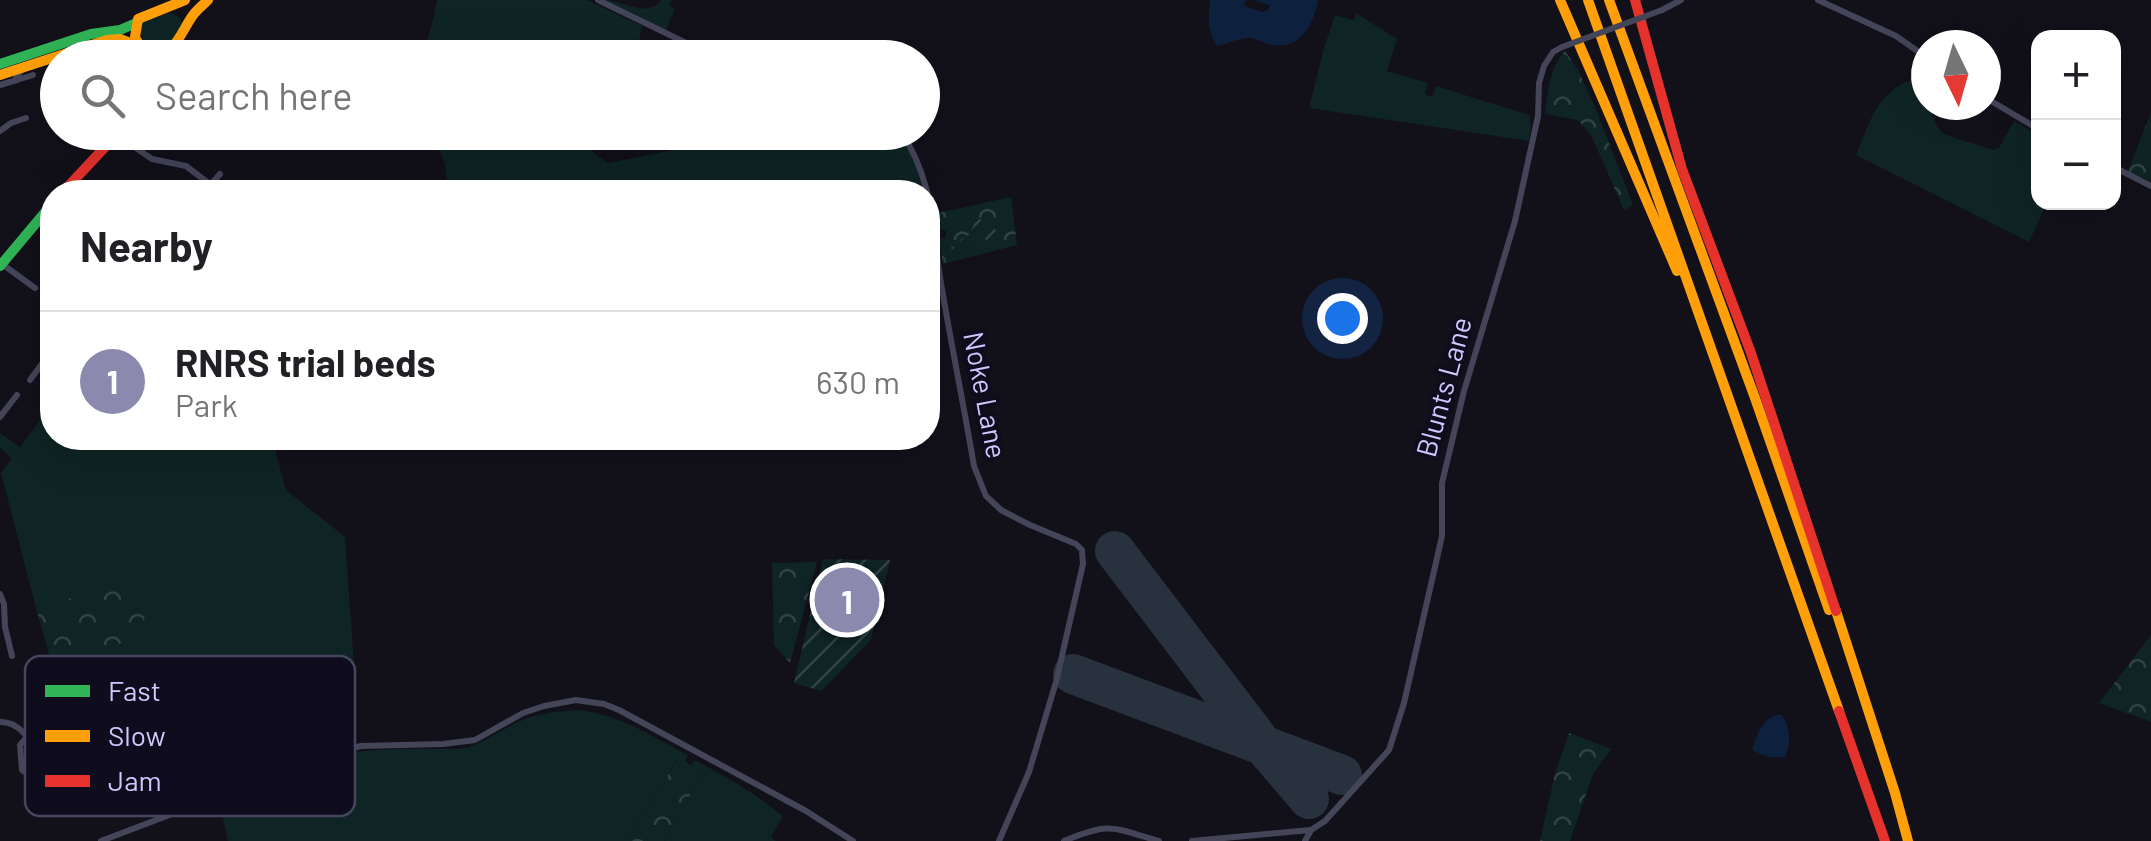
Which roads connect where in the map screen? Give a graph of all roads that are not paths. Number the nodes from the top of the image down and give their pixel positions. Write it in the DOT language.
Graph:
graph roads {
  1 [pos="185,0"];
  2 [pos="208,0"];
  3 [pos="598,0"];
  4 [pos="1560,0"];
  5 [pos="1588,0"];
  6 [pos="1609,0"];
  7 [pos="1634,0"];
  8 [pos="1680,0"];
  9 [pos="1818,0"];
  10 [pos="169,7"];
  11 [pos="136,23"];
  12 [pos="188,24"];
  13 [pos="72,40"];
  14 [pos="137,40"];
  15 [pos="180,40"];
  16 [pos="679,40"];
  17 [pos="1911,47"];
  18 [pos="40,51"];
  19 [pos="0,64"];
  20 [pos="40,67"];
  21 [pos="29,71"];
  22 [pos="0,75"];
  23 [pos="0,85"];
  24 [pos="2001,107"];
  25 [pos="26,118"];
  26 [pos="2031,124"];
  27 [pos="0,131"];
  28 [pos="103,150"];
  29 [pos="140,150"];
  30 [pos="910,150"];
  31 [pos="2121,171"];
  32 [pos="220,174"];
  33 [pos="74,180"];
  34 [pos="204,180"];
  35 [pos="215,180"];
  36 [pos="924,180"];
  37 [pos="2151,186"];
  38 [pos="40,218"];
  39 [pos="1,265"];
  40 [pos="940,278"];
  41 [pos="35,288"];
  42 [pos="40,366"];
  43 [pos="30,380"];
  44 [pos="17,395"];
  45 [pos="1728,396"];
  46 [pos="0,416"];
  47 [pos="0,594"];
  48 [pos="12,656"];
  49 [pos="0,722"];
  50 [pos="25,735"];
  51 [pos="25,739"];
  52 [pos="355,747"];
  53 [pos="25,772"];
  54 [pos="167,816"];
  55 [pos="1293,830"];
  56 [pos="1311,830"];
  57 [pos="1906,836"];
  58 [pos="101,841"];
  59 [pos="854,841"];
  60 [pos="999,841"];
  61 [pos="1064,841"];
  62 [pos="1159,841"];
  63 [pos="1192,841"];
  64 [pos="1302,841"];
  65 [pos="1885,841"];
  1 -- 10 [label="main road"];
  2 -- 12 [label="main road"];
  3 -- 16 [label="street"];
  4 -- 45 [label="main road"];
  5 -- 45 [label="main road"];
  6 -- 57 [label="main road"];
  7 -- 57 [label="main road"];
  8 -- 56 [label="street, Blunts Lane, bridge"];
  9 -- 17 [label="street"];
  10 -- 11 [label="main road"];
  10 -- 12 [label="main road"];
  11 -- 13 [label="main road"];
  11 -- 14 [label="main road"];
  12 -- 15 [label="main road"];
  18 -- 19 [label="main road"];
  20 -- 21 [label="main road"];
  21 -- 22 [label="main road"];
  21 -- 23 [label="street"];
  24 -- 26 [label="street"];
  25 -- 27 [label="street"];
  28 -- 33 [label="main road"];
  29 -- 34 [label="street"];
  30 -- 36 [label="street, Noke Lane"];
  31 -- 37 [label="street"];
  32 -- 35 [label="street"];
  38 -- 39 [label="main road"];
  39 -- 41 [label="street"];
  40 -- 60 [label="street, Noke Lane"];
  42 -- 43 [label="street"];
  44 -- 46 [label="street"];
  45 -- 65 [label="main road"];
  47 -- 48 [label="street"];
  49 -- 50 [label="street"];
  51 -- 53 [label="street"];
  52 -- 59 [label="street"];
  54 -- 58 [label="street"];
  55 -- 56 [label="street"];
  55 -- 63 [label="street"];
  55 -- 64 [label="street"];
  56 -- 64 [label="street, Blunts Lane"];
  61 -- 62 [label="street"];
}
